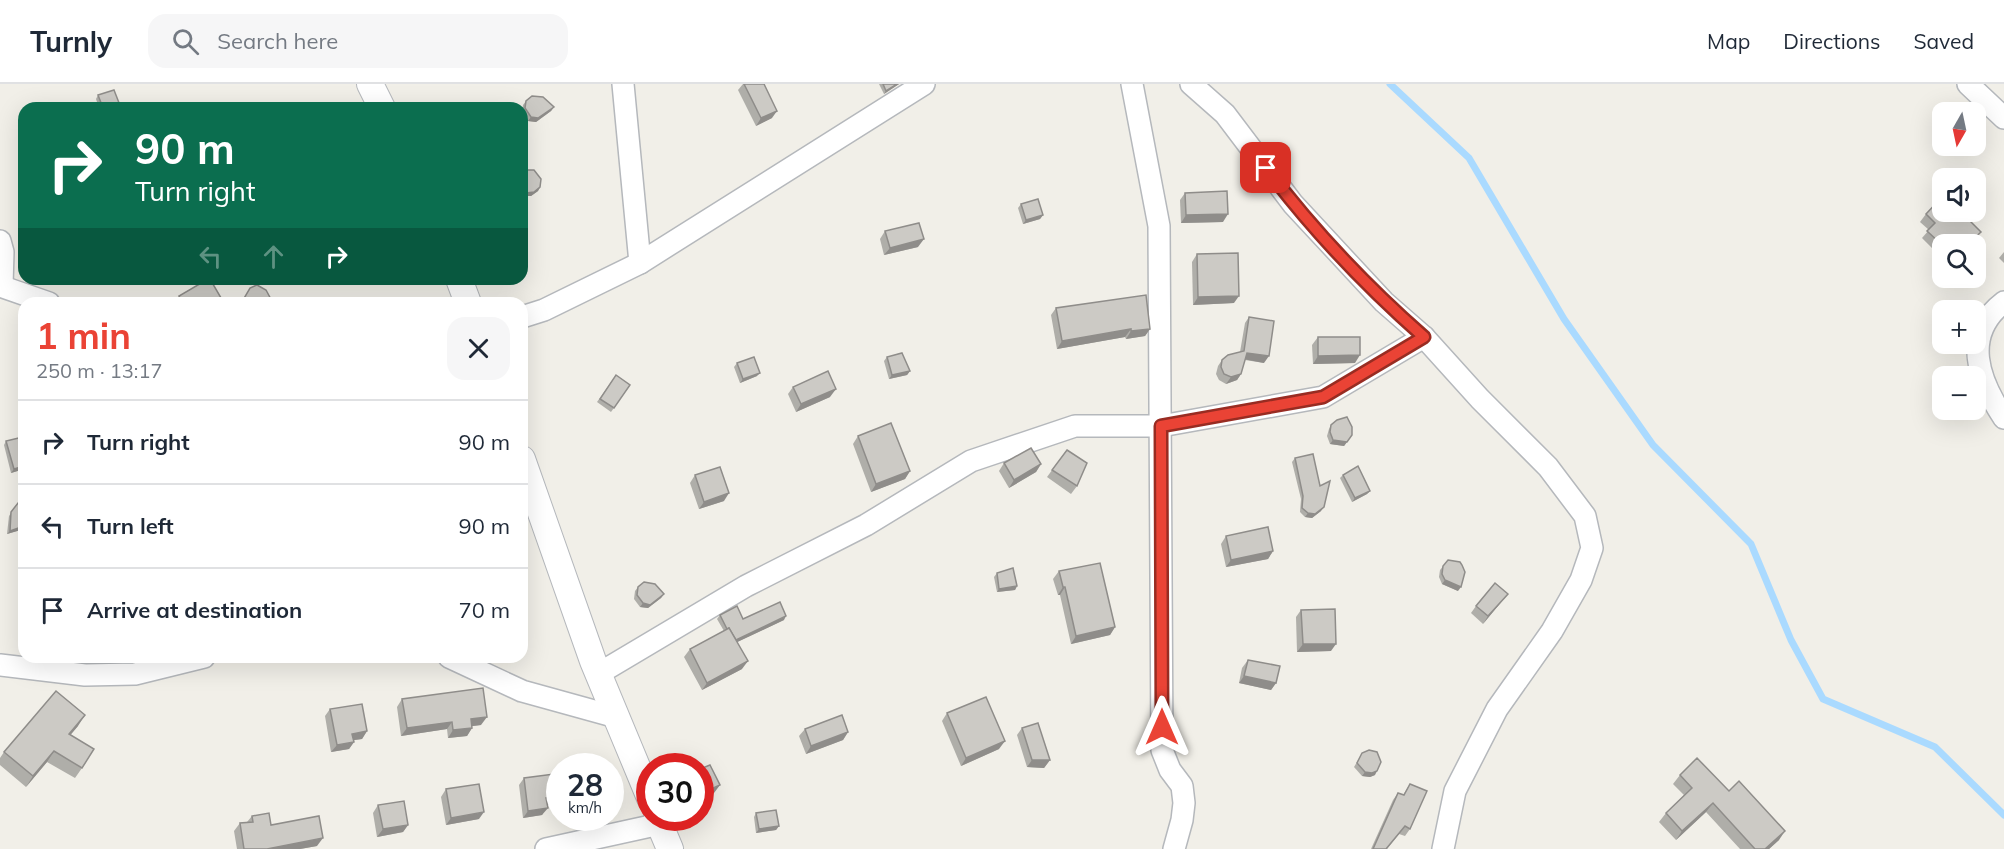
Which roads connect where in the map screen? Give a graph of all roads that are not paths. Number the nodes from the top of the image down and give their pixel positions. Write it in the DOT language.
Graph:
graph roads {
  1 [pos="370,84"];
  2 [pos="623,84"];
  3 [pos="924,84"];
  4 [pos="1132,84"];
  5 [pos="1191,84"];
  6 [pos="1968,84"];
  7 [pos="379,102"];
  8 [pos="2004,118"];
  9 [pos="0,241"];
  10 [pos="640,263"];
  11 [pos="1,286"];
  12 [pos="33,297"];
  13 [pos="2004,302"];
  14 [pos="528,315"];
  15 [pos="1424,337"];
  16 [pos="2004,418"];
  17 [pos="1161,426"];
  18 [pos="528,476"];
  19 [pos="180,663"];
  20 [pos="463,663"];
  21 [pos="0,665"];
  22 [pos="598,674"];
  23 [pos="616,717"];
  24 [pos="636,765"];
  25 [pos="636,827"];
  26 [pos="663,831"];
  27 [pos="546,849"];
  28 [pos="670,849"];
  29 [pos="1174,849"];
  30 [pos="1443,849"];
  1 -- 7 [label="street"];
  2 -- 10 [label="street"];
  3 -- 10 [label="street"];
  4 -- 17 [label="street"];
  5 -- 15 [label="street"];
  6 -- 8 [label="street"];
  9 -- 11 [label="street"];
  10 -- 14 [label="street"];
  11 -- 12 [label="street"];
  13 -- 16 [label="street"];
  15 -- 17 [label="street"];
  15 -- 30 [label="street"];
  17 -- 22 [label="street"];
  17 -- 29 [label="street"];
  18 -- 22 [label="street"];
  19 -- 21 [label="street"];
  20 -- 23 [label="street"];
  22 -- 23 [label="street"];
  23 -- 24 [label="street"];
  25 -- 27 [label="street"];
  26 -- 28 [label="street"];
}
